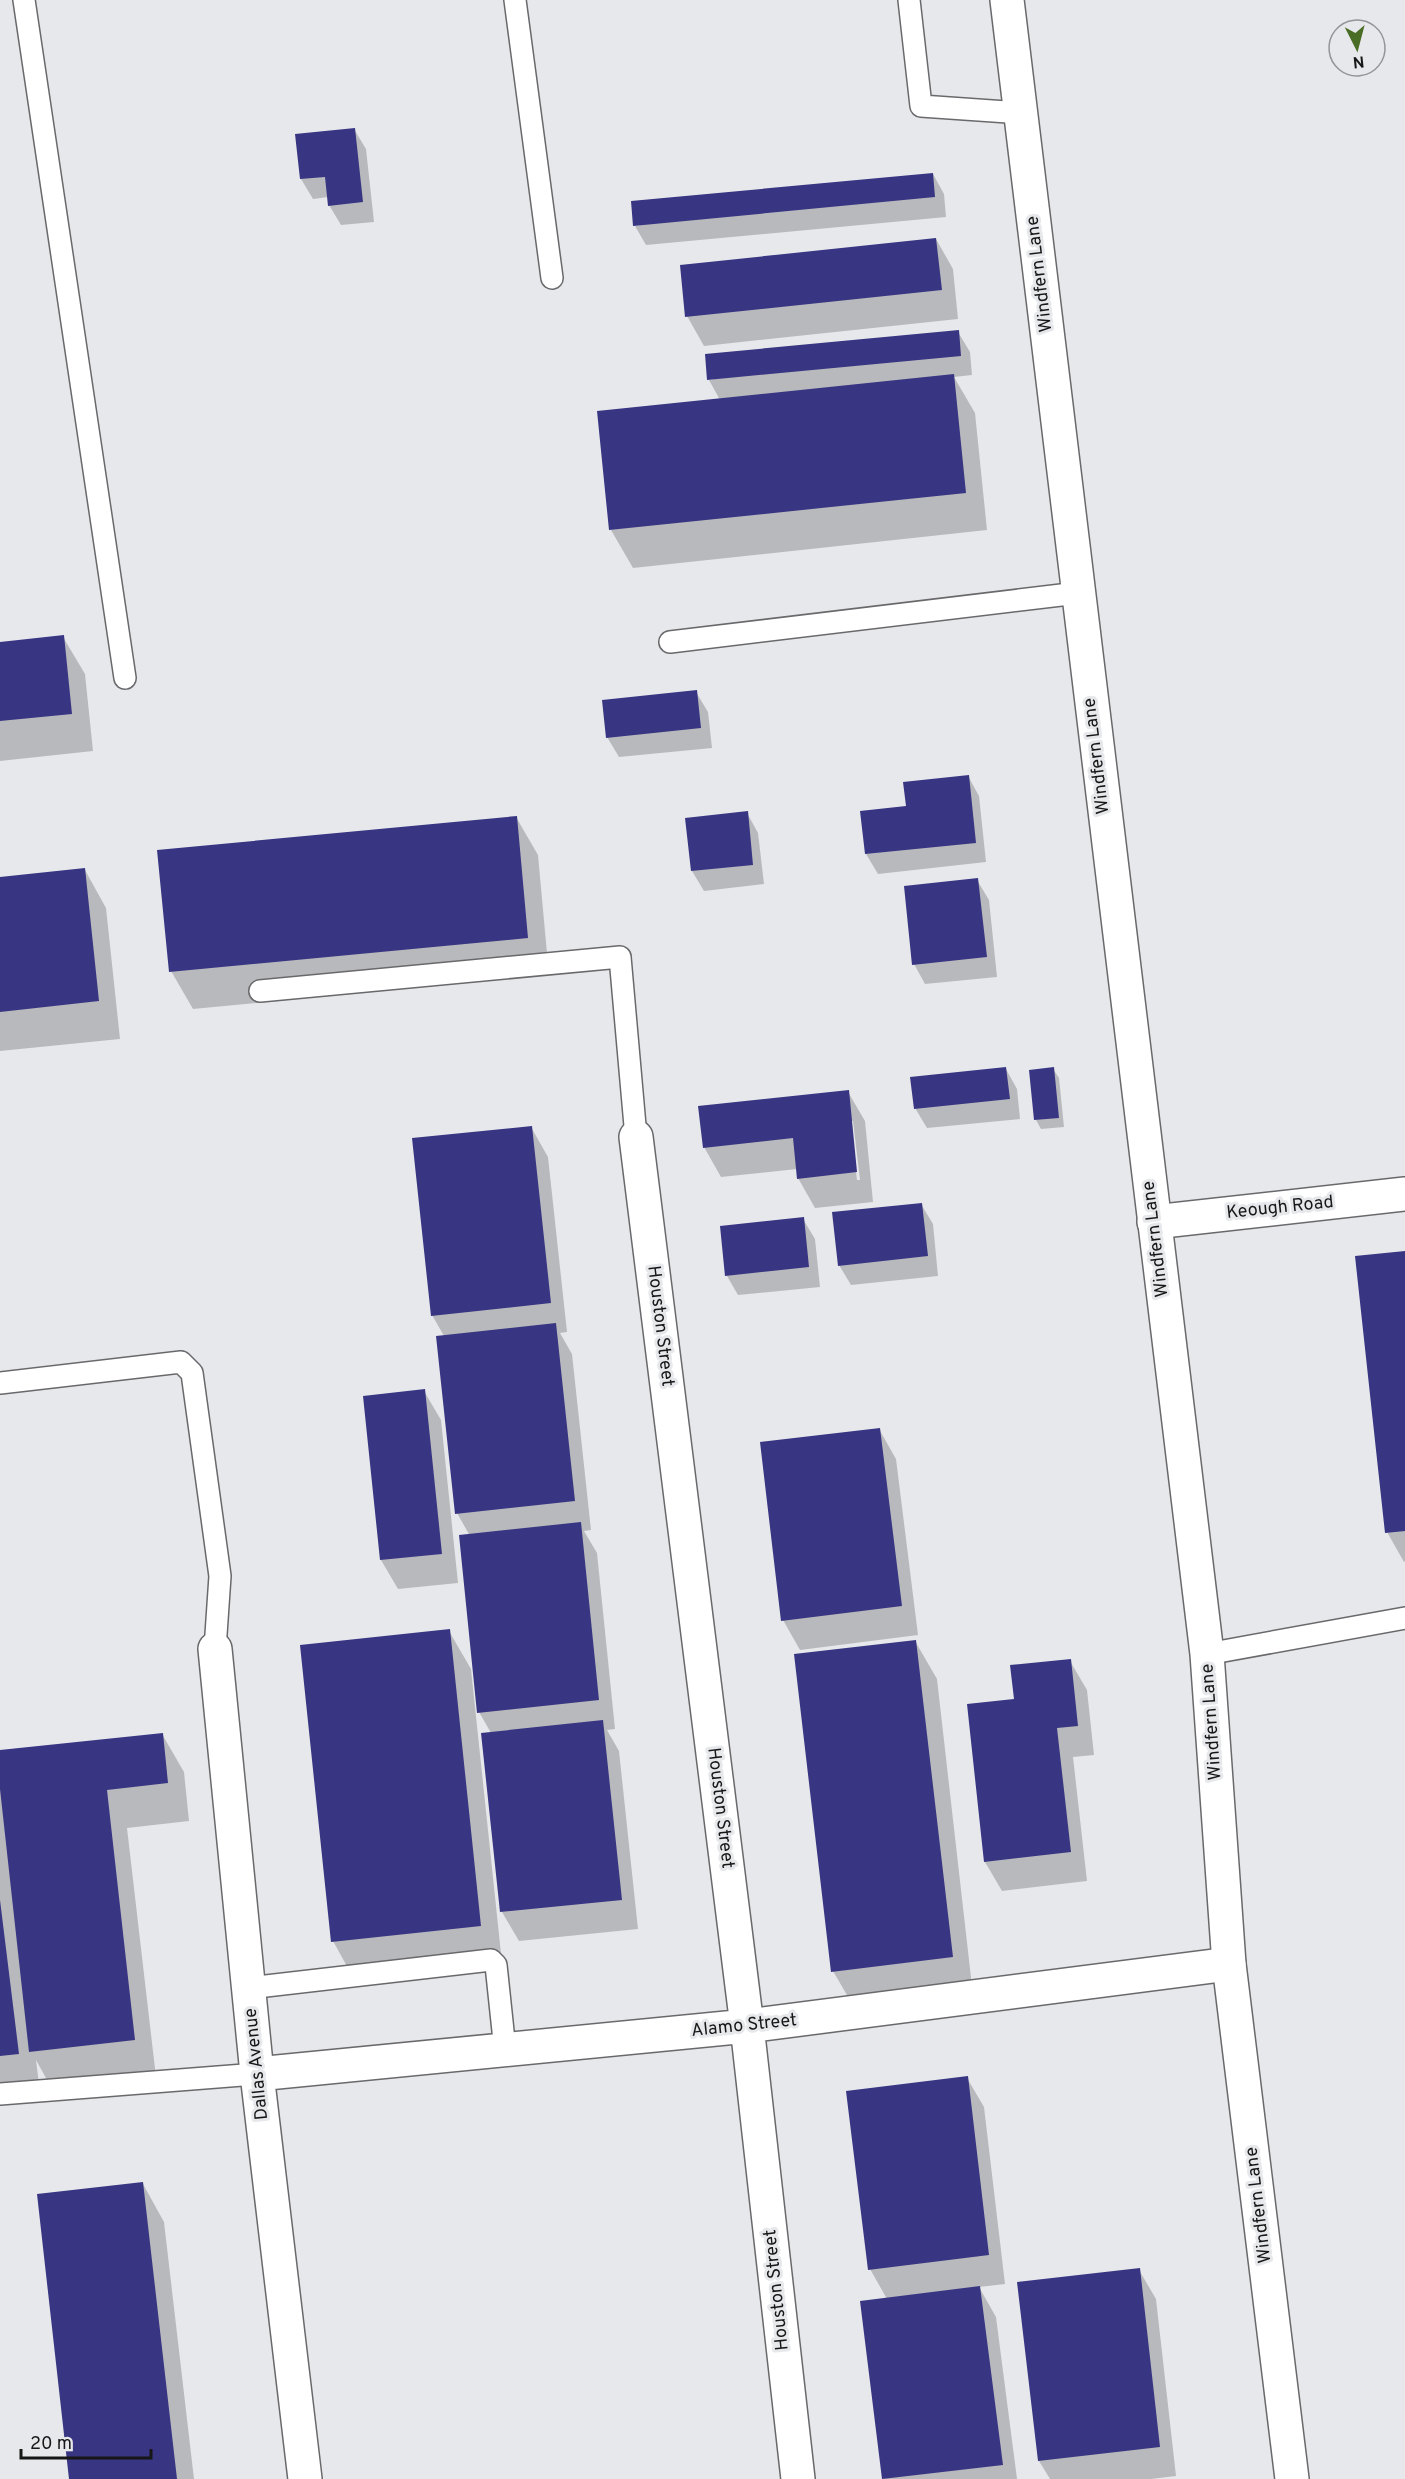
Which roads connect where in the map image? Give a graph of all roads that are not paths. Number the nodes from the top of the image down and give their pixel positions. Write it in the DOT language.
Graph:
graph roads {
  1 [pos="24,0"];
  2 [pos="515,0"];
  3 [pos="909,0"];
  4 [pos="1007,0"];
  5 [pos="1021,113"];
  6 [pos="552,278"];
  7 [pos="1078,593"];
  8 [pos="670,642"];
  9 [pos="124,678"];
  10 [pos="260,991"];
  11 [pos="636,1137"];
  12 [pos="1405,1194"];
  13 [pos="1154,1222"];
  14 [pos="0,1383"];
  15 [pos="1405,1618"];
  16 [pos="215,1649"];
  17 [pos="1207,1654"];
  18 [pos="1229,1964"];
  19 [pos="249,1988"];
  20 [pos="747,2026"];
  21 [pos="505,2050"];
  22 [pos="257,2074"];
  23 [pos="0,2094"];
  24 [pos="305,2479"];
  25 [pos="798,2479"];
  26 [pos="1292,2479"];
  1 -- 9 [label="lane"];
  2 -- 6 [label="lane"];
  3 -- 5 [label="lane"];
  4 -- 5 [label="street, Windfern Lane"];
  5 -- 7 [label="street, Windfern Lane"];
  7 -- 8 [label="lane"];
  7 -- 13 [label="street, Windfern Lane"];
  10 -- 11 [label="lane"];
  11 -- 20 [label="street, Houston Street"];
  12 -- 13 [label="street, Keough Road"];
  13 -- 17 [label="street, Windfern Lane"];
  14 -- 16 [label="lane"];
  15 -- 17 [label="lane"];
  16 -- 19 [label="street, Dallas Avenue"];
  17 -- 18 [label="street, Windfern Lane"];
  18 -- 20 [label="street, Alamo Street"];
  18 -- 26 [label="street, Windfern Lane"];
  19 -- 21 [label="lane"];
  19 -- 22 [label="street, Dallas Avenue"];
  20 -- 21 [label="street, Alamo Street"];
  20 -- 25 [label="street, Houston Street"];
  21 -- 22 [label="street, Alamo Street"];
  22 -- 23 [label="lane"];
  22 -- 24 [label="street, Dallas Avenue"];
}
